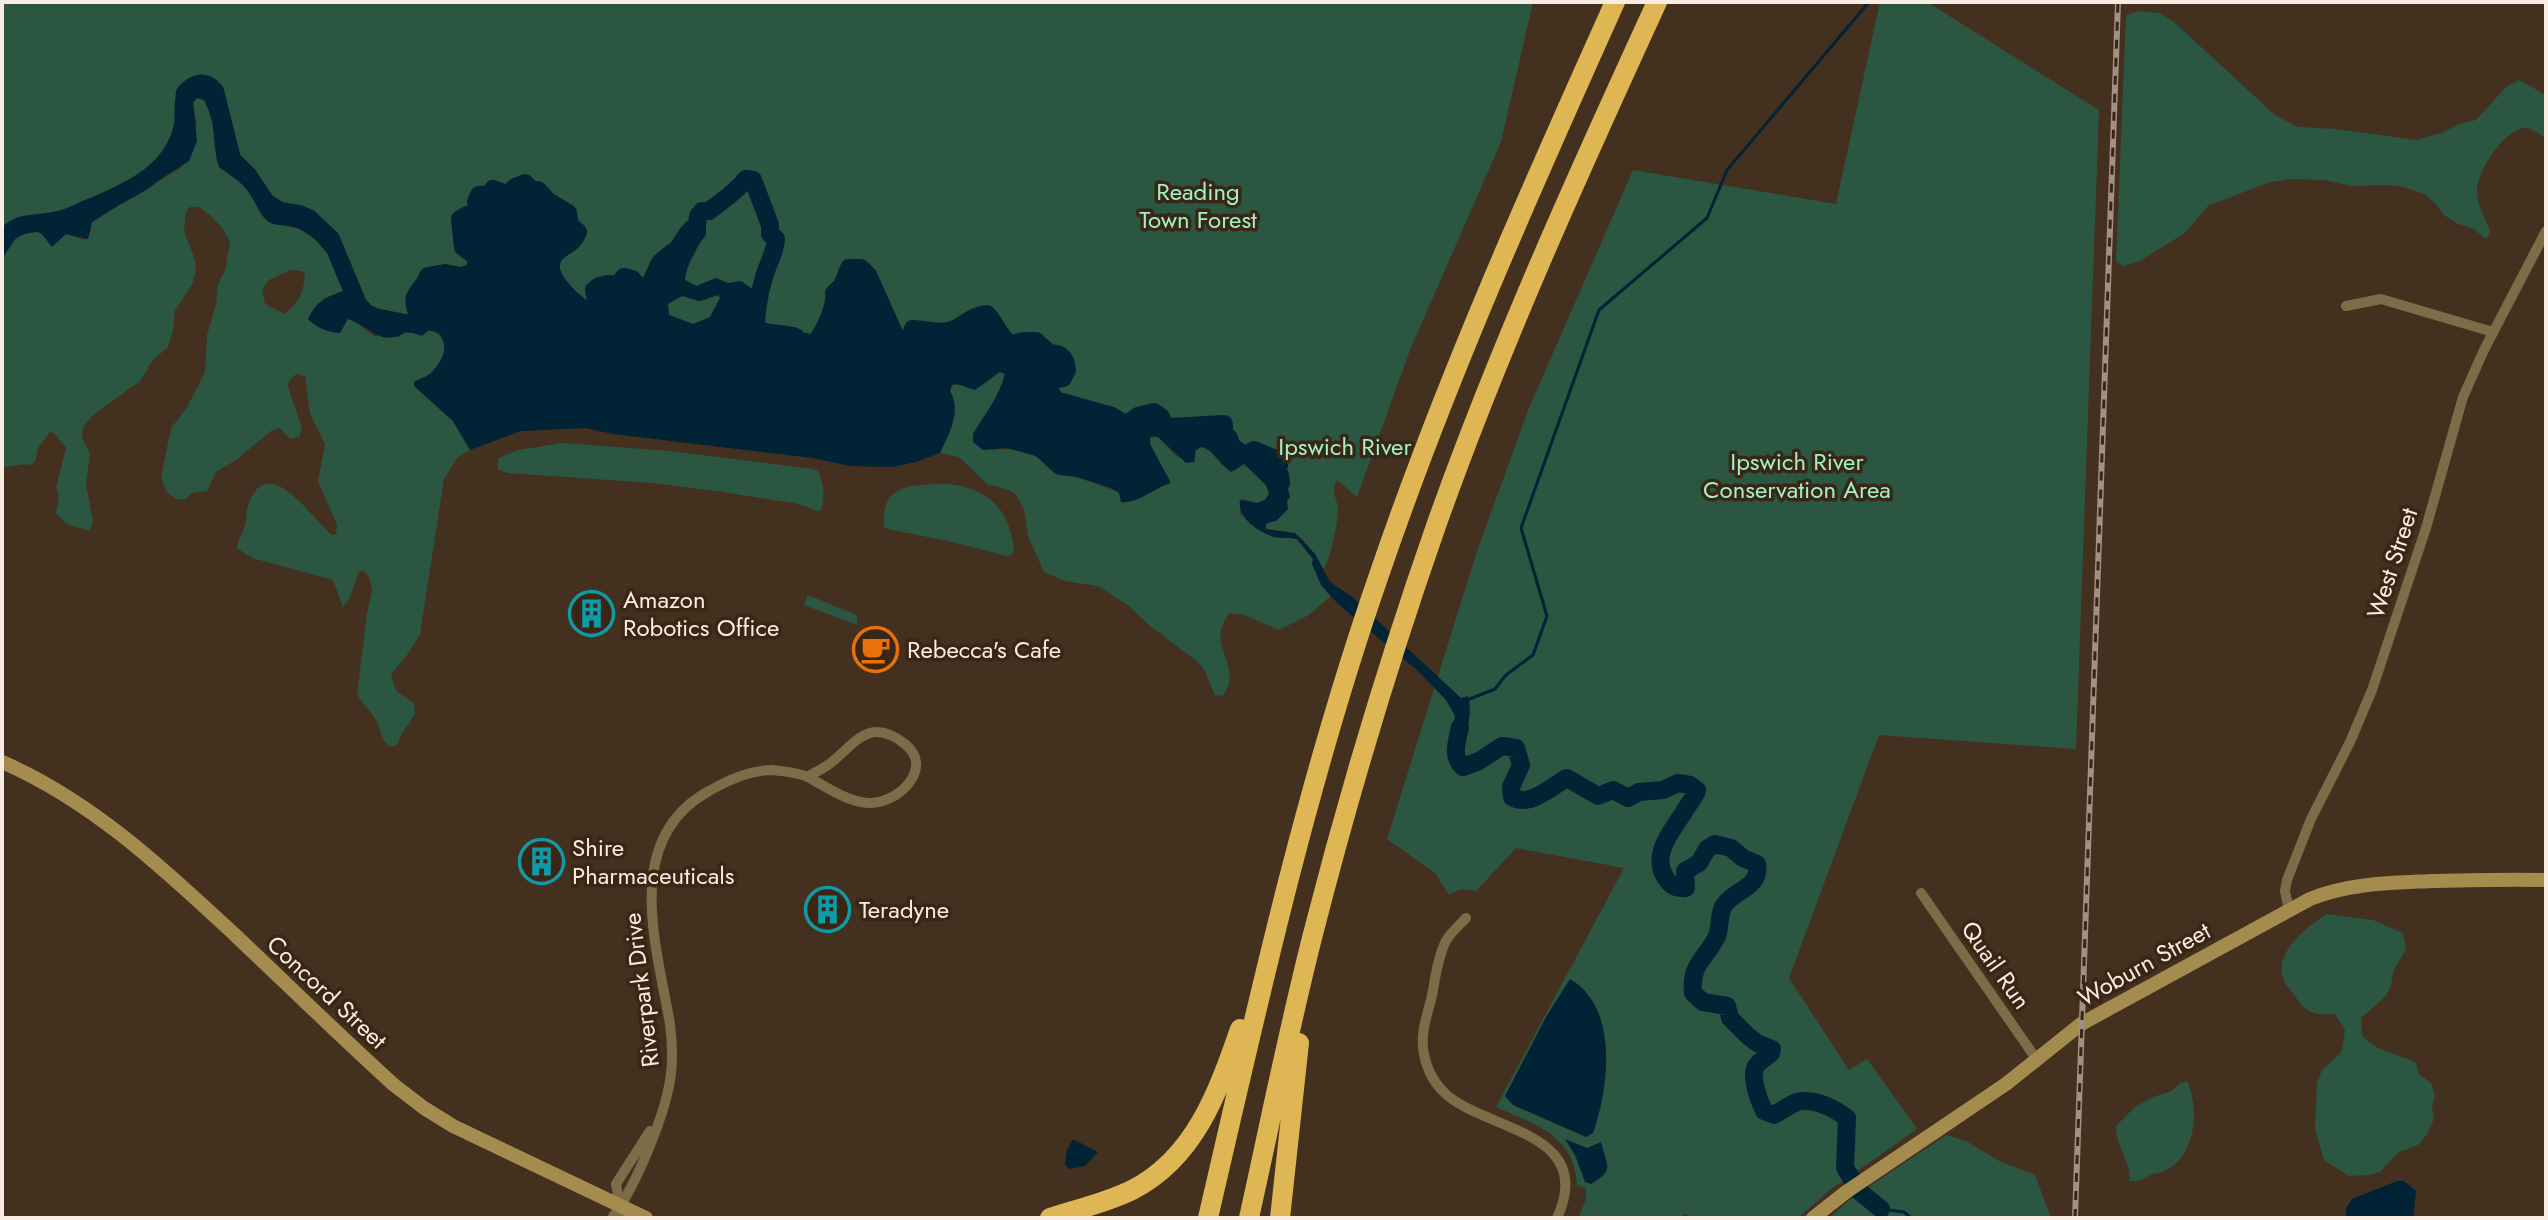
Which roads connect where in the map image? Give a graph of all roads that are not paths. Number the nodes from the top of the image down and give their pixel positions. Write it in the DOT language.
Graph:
graph roads {
  1 [pos="1615,2"];
  2 [pos="1657,2"];
  3 [pos="2546,231"];
  4 [pos="2346,306"];
  5 [pos="2493,332"];
  6 [pos="2,762"];
  7 [pos="807,777"];
  8 [pos="2546,880"];
  9 [pos="1921,893"];
  10 [pos="2289,910"];
  11 [pos="1466,918"];
  12 [pos="1276,927"];
  13 [pos="1312,938"];
  14 [pos="2037,1060"];
  15 [pos="661,1114"];
  16 [pos="618,1214"];
  17 [pos="646,1218"];
  18 [pos="1050,1218"];
  19 [pos="1208,1218"];
  20 [pos="1249,1218"];
  21 [pos="1280,1218"];
  22 [pos="1557,1218"];
  23 [pos="1813,1218"];
  1 -- 12 [label="highway"];
  2 -- 13 [label="highway"];
  3 -- 5 [label="street, West Street"];
  4 -- 5 [label="street"];
  5 -- 10 [label="street, West Street"];
  6 -- 16 [label="street, Concord Street"];
  7 -- 7 [label="street, Riverpark Drive"];
  7 -- 15 [label="street, Riverpark Drive"];
  8 -- 10 [label="street, Woburn Street"];
  9 -- 14 [label="street, Quail Run"];
  10 -- 14 [label="street, Woburn Street"];
  11 -- 22 [label="street"];
  12 -- 18 [label="highway"];
  12 -- 19 [label="highway"];
  13 -- 20 [label="highway"];
  13 -- 21 [label="highway"];
  14 -- 23 [label="street, Woburn Street"];
  15 -- 16 [label="street, Riverpark Drive"];
  15 -- 16 [label="street, Riverpark Drive"];
  16 -- 17 [label="street, Concord Street"];
}
